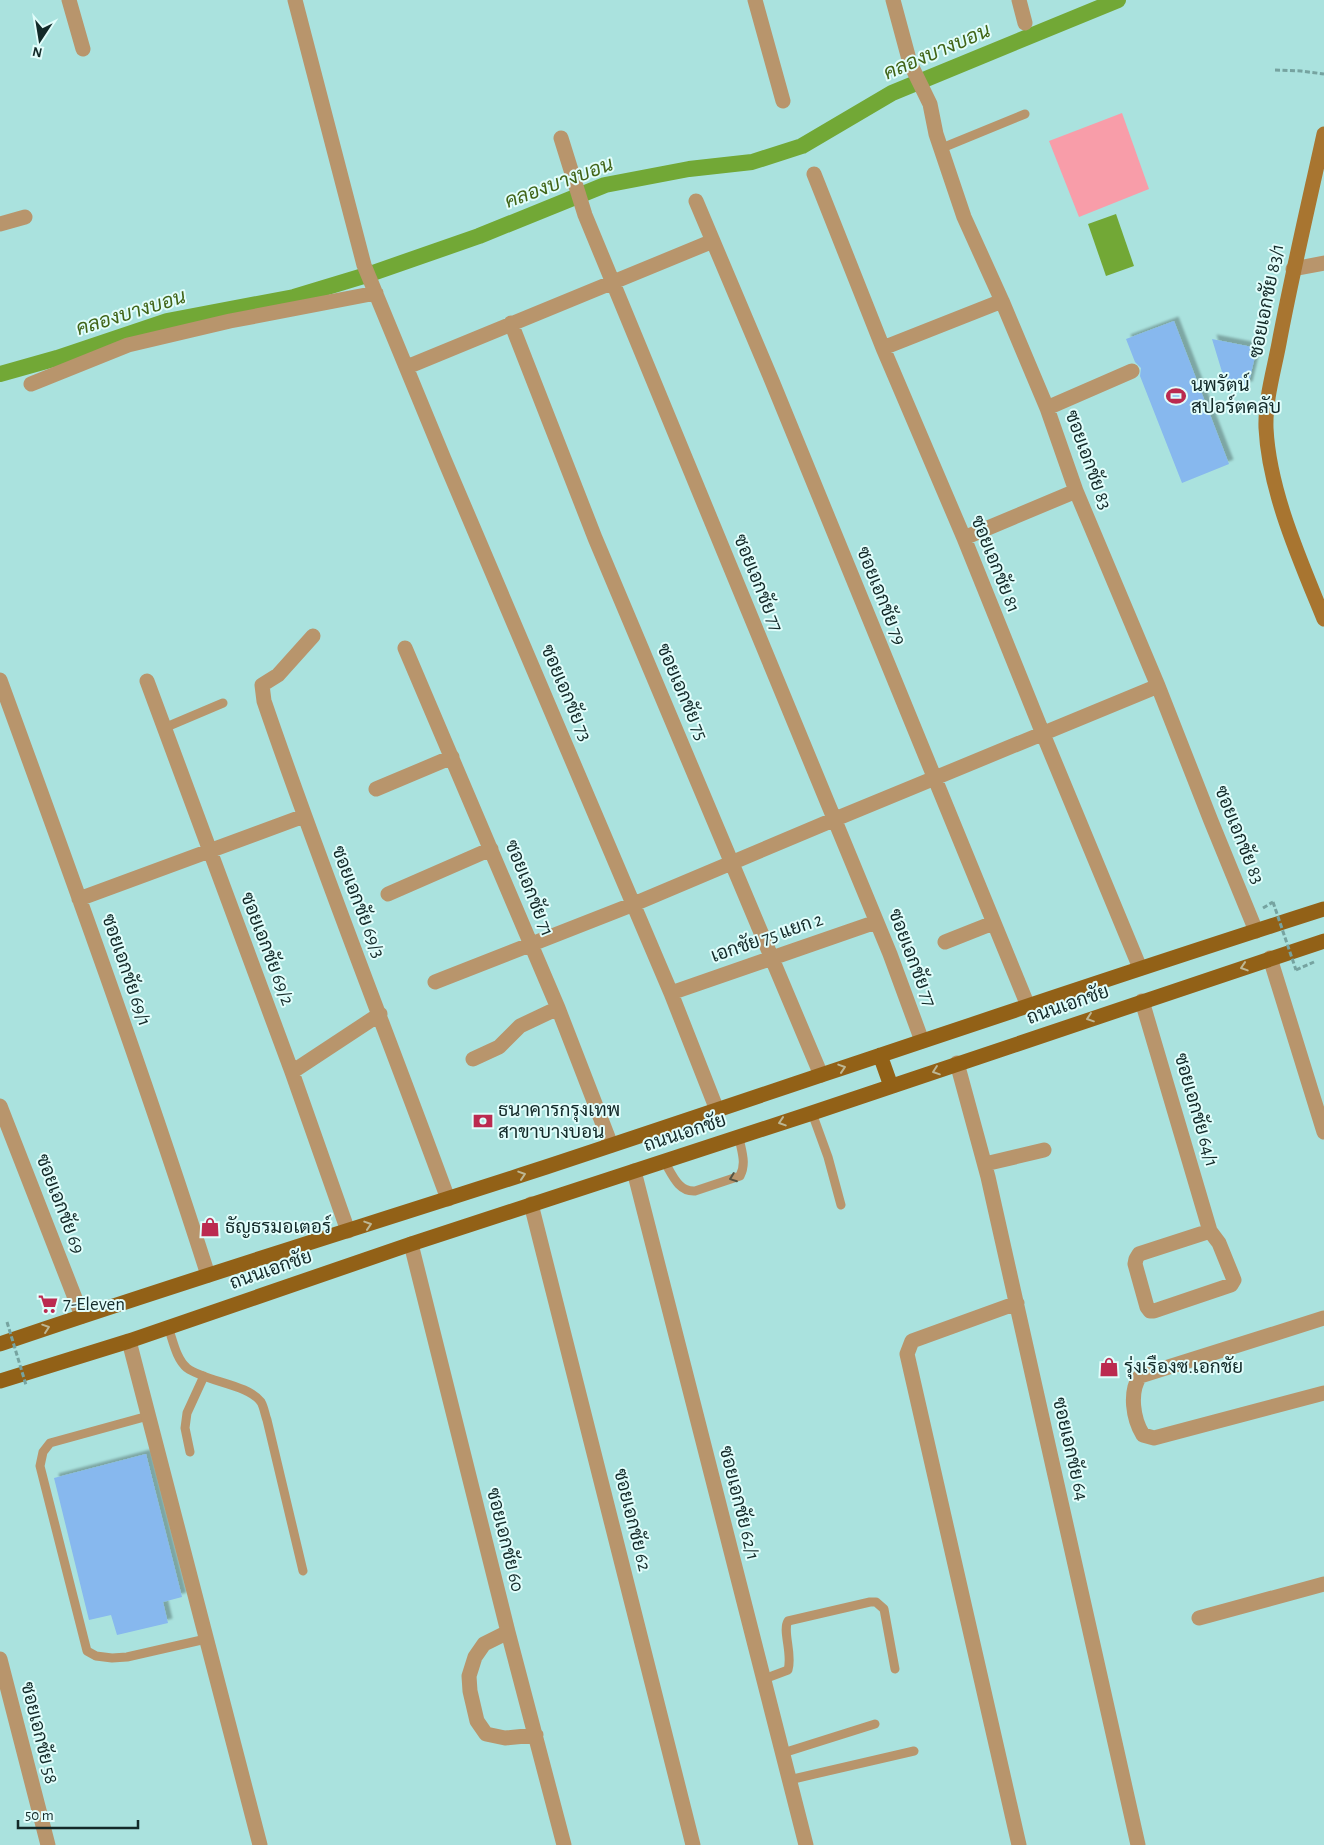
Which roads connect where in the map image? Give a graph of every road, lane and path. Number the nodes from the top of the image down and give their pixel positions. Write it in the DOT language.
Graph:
graph roads {
  1 [pos="70,0"];
  2 [pos="295,0"];
  3 [pos="755,0"];
  4 [pos="893,0"];
  5 [pos="1020,0"];
  6 [pos="1025,23"];
  7 [pos="83,49"];
  8 [pos="1275,70"];
  9 [pos="1324,74"];
  10 [pos="783,101"];
  11 [pos="1025,114"];
  12 [pos="1324,134"];
  13 [pos="561,138"];
  14 [pos="942,148"];
  15 [pos="814,174"];
  16 [pos="696,201"];
  17 [pos="25,217"];
  18 [pos="0,224"];
  19 [pos="713,241"];
  20 [pos="1324,263"];
  21 [pos="1294,270"];
  22 [pos="612,282"];
  23 [pos="376,292"];
  24 [pos="1002,301"];
  25 [pos="512,323"];
  26 [pos="883,348"];
  27 [pos="407,367"];
  28 [pos="1132,371"];
  29 [pos="31,384"];
  30 [pos="1047,408"];
  31 [pos="1076,491"];
  32 [pos="964,538"];
  33 [pos="1322,611"];
  34 [pos="313,636"];
  35 [pos="405,648"];
  36 [pos="0,680"];
  37 [pos="147,681"];
  38 [pos="1158,686"];
  39 [pos="223,703"];
  40 [pos="164,728"];
  41 [pos="1043,734"];
  42 [pos="452,757"];
  43 [pos="935,779"];
  44 [pos="376,789"];
  45 [pos="304,816"];
  46 [pos="834,820"];
  47 [pos="491,849"];
  48 [pos="209,852"];
  49 [pos="733,863"];
  50 [pos="388,894"];
  51 [pos="80,899"];
  52 [pos="1273,902"];
  53 [pos="634,904"];
  54 [pos="1324,909"];
  55 [pos="876,922"];
  56 [pos="994,923"];
  57 [pos="1256,930"];
  58 [pos="1324,941"];
  59 [pos="945,942"];
  60 [pos="530,944"];
  61 [pos="771,958"];
  62 [pos="1270,958"];
  63 [pos="1319,959"];
  64 [pos="1140,968"];
  65 [pos="435,982"];
  66 [pos="671,993"];
  67 [pos="1142,1001"];
  68 [pos="1028,1006"];
  69 [pos="558,1008"];
  70 [pos="380,1014"];
  71 [pos="922,1041"];
  72 [pos="880,1055"];
  73 [pos="473,1059"];
  74 [pos="957,1064"];
  75 [pos="292,1072"];
  76 [pos="822,1075"];
  77 [pos="891,1086"];
  78 [pos="0,1106"];
  79 [pos="717,1110"];
  80 [pos="812,1113"];
  81 [pos="1324,1132"];
  82 [pos="739,1137"];
  83 [pos="611,1145"];
  84 [pos="1044,1150"];
  85 [pos="664,1161"];
  86 [pos="985,1164"];
  87 [pos="634,1171"];
  88 [pos="448,1199"];
  89 [pos="531,1204"];
  90 [pos="841,1205"];
  91 [pos="348,1231"];
  92 [pos="1210,1231"];
  93 [pos="411,1244"];
  94 [pos="208,1275"];
  95 [pos="1017,1303"];
  96 [pos="82,1316"];
  97 [pos="1324,1318"];
  98 [pos="7,1322"];
  99 [pos="168,1327"];
  100 [pos="129,1340"];
  101 [pos="0,1344"];
  102 [pos="204,1376"];
  103 [pos="0,1381"];
  104 [pos="26,1385"];
  105 [pos="1324,1393"];
  106 [pos="148,1416"];
  107 [pos="190,1452"];
  108 [pos="303,1571"];
  109 [pos="1324,1584"];
  110 [pos="1199,1618"];
  111 [pos="508,1632"];
  112 [pos="206,1639"];
  113 [pos="0,1659"];
  114 [pos="895,1669"];
  115 [pos="764,1680"];
  116 [pos="875,1724"];
  117 [pos="536,1735"];
  118 [pos="914,1750"];
  119 [pos="783,1753"];
  120 [pos="789,1780"];
  121 [pos="48,1845"];
  122 [pos="260,1845"];
  123 [pos="564,1845"];
  124 [pos="693,1845"];
  125 [pos="806,1845"];
  126 [pos="1019,1845"];
  127 [pos="1138,1845"];
  1 -- 7 [label="street"];
  2 -- 23 [label="street, ซอยเอกชัย 73"];
  3 -- 10 [label="street"];
  4 -- 14 [label="street, ซอยเอกชัย 83"];
  5 -- 6 [label="street"];
  8 -- 9 [label="path"];
  11 -- 14 [label="lane"];
  12 -- 21 [label="street, ซอยเอกชัย 83/1"];
  13 -- 22 [label="street, ซอยเอกชัย 77"];
  14 -- 24 [label="street, ซอยเอกชัย 83"];
  15 -- 26 [label="street, ซอยเอกชัย 81"];
  16 -- 19 [label="street, ซอยเอกชัย 79"];
  17 -- 18 [label="street"];
  19 -- 22 [label="street"];
  19 -- 43 [label="street, ซอยเอกชัย 79"];
  20 -- 21 [label="street"];
  21 -- 33 [label="street, ซอยเอกชัย 83/1"];
  22 -- 25 [label="street"];
  22 -- 46 [label="street, ซอยเอกชัย 77"];
  23 -- 27 [label="street, ซอยเอกชัย 73"];
  23 -- 29 [label="street"];
  24 -- 26 [label="street"];
  24 -- 30 [label="street, ซอยเอกชัย 83"];
  25 -- 27 [label="street"];
  25 -- 49 [label="street, ซอยเอกชัย 75"];
  26 -- 32 [label="street, ซอยเอกชัย 81"];
  27 -- 53 [label="street, ซอยเอกชัย 73"];
  28 -- 30 [label="street"];
  30 -- 31 [label="street, ซอยเอกชัย 83"];
  31 -- 32 [label="street"];
  31 -- 38 [label="street, ซอยเอกชัย 83"];
  32 -- 41 [label="street, ซอยเอกชัย 81"];
  34 -- 45 [label="street, ซอยเอกชัย 69/3"];
  35 -- 42 [label="street, ซอยเอกชัย 71"];
  36 -- 51 [label="street, ซอยเอกชัย 69/1"];
  37 -- 40 [label="street, ซอยเอกชัย 69/2"];
  38 -- 41 [label="street"];
  38 -- 57 [label="street, ซอยเอกชัย 83"];
  39 -- 40 [label="lane"];
  40 -- 48 [label="street, ซอยเอกชัย 69/2"];
  41 -- 43 [label="street"];
  41 -- 64 [label="street, ซอยเอกชัย 81"];
  42 -- 44 [label="street"];
  42 -- 47 [label="street, ซอยเอกชัย 71"];
  43 -- 46 [label="street"];
  43 -- 56 [label="street, ซอยเอกชัย 79"];
  45 -- 48 [label="street"];
  45 -- 70 [label="street, ซอยเอกชัย 69/3"];
  46 -- 49 [label="street"];
  46 -- 55 [label="street, ซอยเอกชัย 77"];
  47 -- 50 [label="street"];
  47 -- 60 [label="street, ซอยเอกชัย 71"];
  48 -- 51 [label="street"];
  48 -- 75 [label="street, ซอยเอกชัย 69/2"];
  49 -- 53 [label="street"];
  49 -- 61 [label="street, ซอยเอกชัย 75"];
  51 -- 94 [label="street, ซอยเอกชัย 69/1"];
  52 -- 63 [label="path, bridge"];
  53 -- 60 [label="street"];
  53 -- 66 [label="street, ซอยเอกชัย 73"];
  54 -- 57 [label="main road, ถนนเอกชัย"];
  55 -- 61 [label="street, เอกชัย 75 แยก 2"];
  55 -- 71 [label="street, ซอยเอกชัย 77"];
  56 -- 59 [label="street"];
  56 -- 68 [label="street, ซอยเอกชัย 79"];
  57 -- 64 [label="main road, ถนนเอกชัย"];
  58 -- 62 [label="main road, ถนนเอกชัย"];
  60 -- 65 [label="street"];
  60 -- 69 [label="street, ซอยเอกชัย 71"];
  61 -- 66 [label="street, เอกชัย 75 แยก 2"];
  61 -- 76 [label="street, ซอยเอกชัย 75"];
  62 -- 67 [label="main road, ถนนเอกชัย, one-way"];
  62 -- 81 [label="street"];
  64 -- 68 [label="main road, ถนนเอกชัย"];
  66 -- 79 [label="street, ซอยเอกชัย 73"];
  67 -- 74 [label="main road, ถนนเอกชัย, one-way"];
  67 -- 92 [label="street, ซอยเอกชัย 64/1"];
  68 -- 71 [label="main road, ถนนเอกชัย"];
  69 -- 73 [label="street"];
  69 -- 83 [label="street, ซอยเอกชัย 71"];
  70 -- 75 [label="street"];
  70 -- 88 [label="street, ซอยเอกชัย 69/3"];
  71 -- 72 [label="main road, ถนนเอกชัย"];
  76 -- 72 [label="main road, ถนนเอกชัย, one-way"];
  72 -- 77 [label="main road"];
  74 -- 77 [label="main road, ถนนเอกชัย, one-way"];
  74 -- 86 [label="street, ซอยเอกชัย 64"];
  75 -- 91 [label="street, ซอยเอกชัย 69/2"];
  76 -- 79 [label="main road, ถนนเอกชัย"];
  77 -- 80 [label="main road, ถนนเอกชัย"];
  78 -- 96 [label="street, ซอยเอกชัย 69"];
  79 -- 83 [label="main road, ถนนเอกชัย"];
  80 -- 82 [label="main road, ถนนเอกชัย, one-way"];
  80 -- 90 [label="lane"];
  82 -- 85 [label="main road, ถนนเอกชัย"];
  82 -- 85 [label="lane, one-way"];
  88 -- 83 [label="main road, ถนนเอกชัย, one-way"];
  84 -- 86 [label="street"];
  85 -- 87 [label="main road, ถนนเอกชัย"];
  86 -- 95 [label="street, ซอยเอกชัย 64"];
  87 -- 89 [label="main road, ถนนเอกชัย"];
  87 -- 115 [label="street, ซอยเอกชัย 62/1"];
  91 -- 88 [label="main road, ถนนเอกชัย, one-way"];
  89 -- 93 [label="main road, ถนนเอกชัย"];
  89 -- 124 [label="street, ซอยเอกชัย 62"];
  91 -- 94 [label="main road, ถนนเอกชัย"];
  92 -- 92 [label="street, ซอยเอกชัย 64/1"];
  93 -- 99 [label="main road, ถนนเอกชัย"];
  93 -- 111 [label="street, ซอยเอกชัย 60"];
  94 -- 96 [label="main road, ถนนเอกชัย"];
  95 -- 126 [label="street"];
  95 -- 127 [label="street, ซอยเอกชัย 64"];
  101 -- 96 [label="main road, ถนนเอกชัย, one-way"];
  97 -- 105 [label="street"];
  98 -- 104 [label="path, bridge"];
  99 -- 100 [label="main road, ถนนเอกชัย"];
  99 -- 102 [label="lane"];
  100 -- 103 [label="main road, ถนนเอกชัย"];
  100 -- 106 [label="street"];
  102 -- 107 [label="lane"];
  102 -- 108 [label="lane"];
  106 -- 112 [label="street"];
  106 -- 112 [label="lane"];
  109 -- 110 [label="street"];
  111 -- 117 [label="street, ซอยเอกชัย 60"];
  111 -- 117 [label="street"];
  112 -- 122 [label="street"];
  113 -- 121 [label="street, ซอยเอกชัย 58"];
  114 -- 115 [label="lane"];
  115 -- 119 [label="street, ซอยเอกชัย 62/1"];
  116 -- 119 [label="lane"];
  117 -- 123 [label="street, ซอยเอกชัย 60"];
  118 -- 120 [label="lane"];
  119 -- 120 [label="street, ซอยเอกชัย 62/1"];
  120 -- 125 [label="street, ซอยเอกชัย 62/1"];
}
